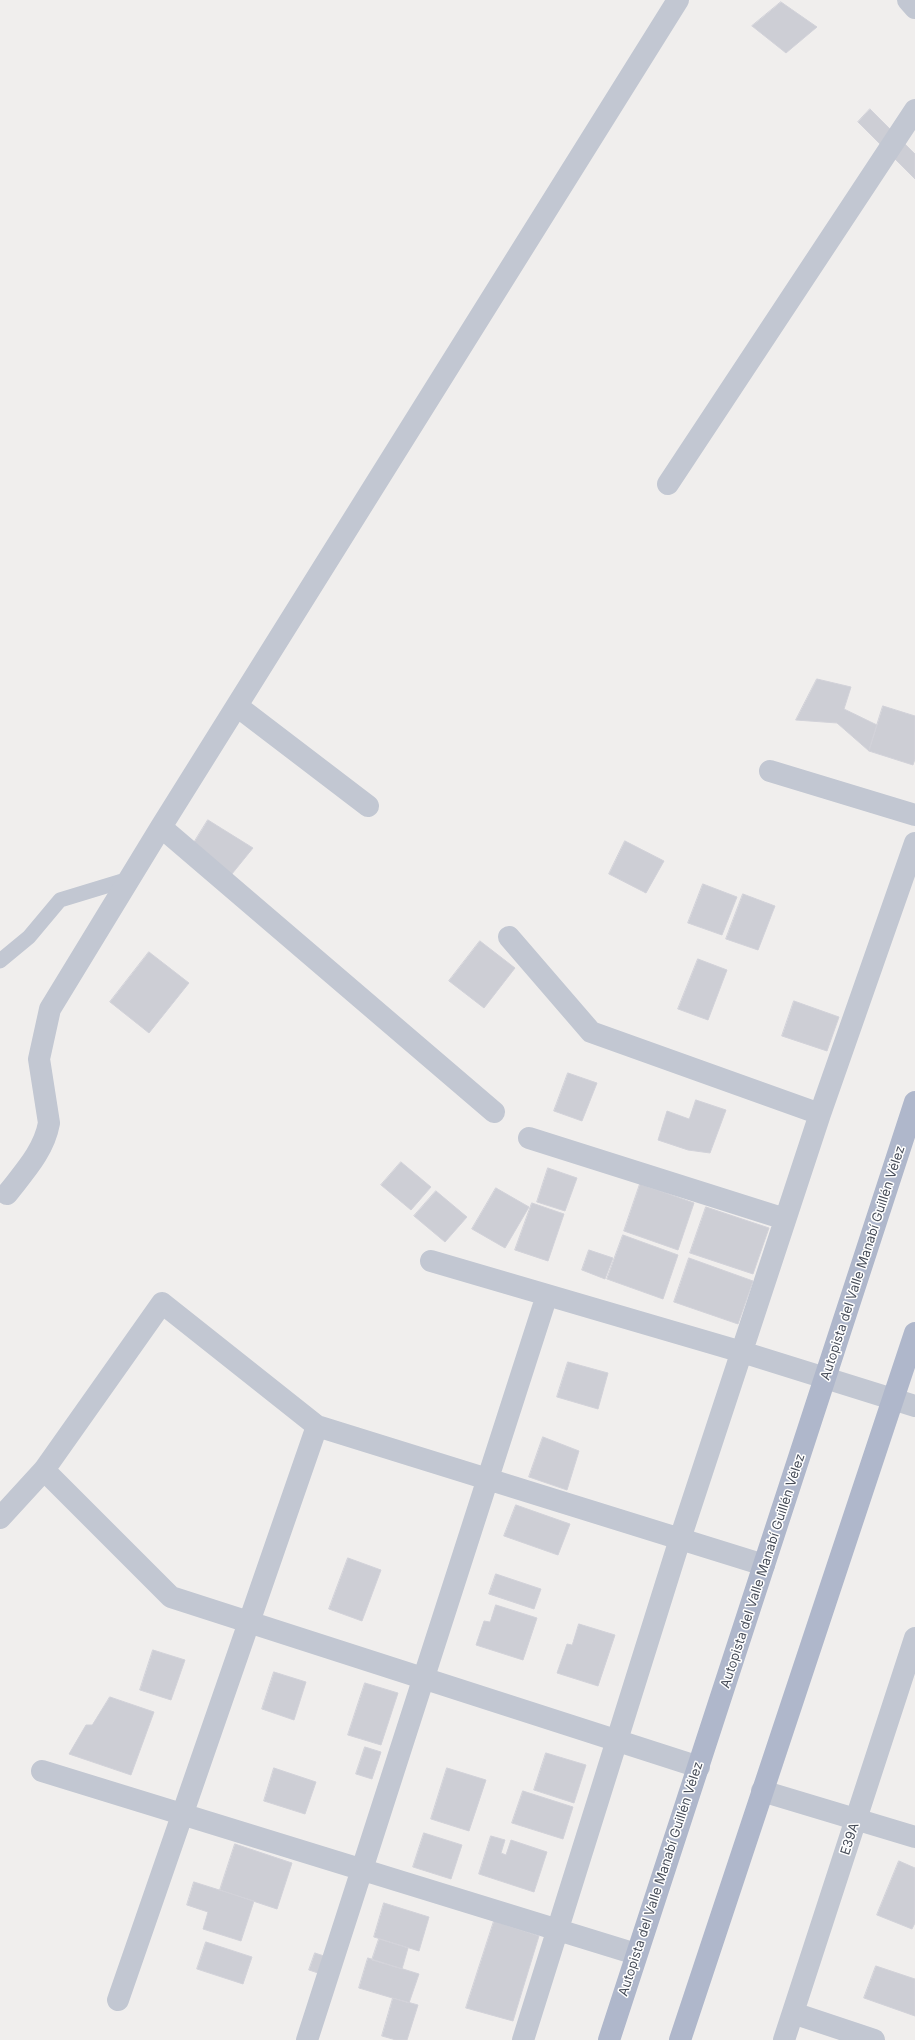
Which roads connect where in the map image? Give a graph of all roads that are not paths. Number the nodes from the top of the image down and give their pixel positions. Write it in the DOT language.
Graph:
graph roads {
  1 [pos="678,0"];
  2 [pos="908,0"];
  3 [pos="915,8"];
  4 [pos="915,110"];
  5 [pos="668,484"];
  6 [pos="236,706"];
  7 [pos="770,770"];
  8 [pos="368,806"];
  9 [pos="915,815"];
  10 [pos="161,827"];
  11 [pos="915,843"];
  12 [pos="129,879"];
  13 [pos="509,937"];
  14 [pos="0,961"];
  15 [pos="915,1102"];
  16 [pos="494,1112"];
  17 [pos="820,1114"];
  18 [pos="529,1138"];
  19 [pos="3,1198"];
  20 [pos="785,1219"];
  21 [pos="431,1261"];
  22 [pos="547,1296"];
  23 [pos="915,1333"];
  24 [pos="742,1352"];
  25 [pos="826,1378"];
  26 [pos="893,1400"];
  27 [pos="915,1406"];
  28 [pos="317,1426"];
  29 [pos="44,1470"];
  30 [pos="488,1479"];
  31 [pos="0,1518"];
  32 [pos="680,1539"];
  33 [pos="764,1565"];
  34 [pos="249,1622"];
  35 [pos="915,1638"];
  36 [pos="424,1677"];
  37 [pos="617,1739"];
  38 [pos="699,1767"];
  39 [pos="42,1771"];
  40 [pos="762,1791"];
  41 [pos="183,1815"];
  42 [pos="857,1819"];
  43 [pos="915,1837"];
  44 [pos="360,1870"];
  45 [pos="558,1930"];
  46 [pos="636,1954"];
  47 [pos="118,2000"];
  48 [pos="793,2013"];
  49 [pos="307,2040"];
  50 [pos="523,2040"];
  51 [pos="609,2040"];
  52 [pos="680,2040"];
  53 [pos="784,2040"];
  54 [pos="874,2040"];
  1 -- 6 [label="street"];
  2 -- 3 [label="street"];
  4 -- 5 [label="street"];
  6 -- 8 [label="street"];
  6 -- 10 [label="street"];
  7 -- 9 [label="street"];
  10 -- 12 [label="street"];
  10 -- 16 [label="street"];
  11 -- 17 [label="street"];
  12 -- 14 [label="lane"];
  12 -- 19 [label="street"];
  13 -- 17 [label="street"];
  15 -- 25 [label="main road, Autopista del Valle Manabí Guillén Vélez"];
  17 -- 20 [label="street"];
  18 -- 20 [label="street"];
  20 -- 24 [label="street"];
  21 -- 22 [label="street"];
  22 -- 24 [label="street"];
  22 -- 30 [label="street"];
  23 -- 26 [label="main road"];
  24 -- 25 [label="street"];
  24 -- 32 [label="street"];
  25 -- 26 [label="street"];
  25 -- 33 [label="main road, Autopista del Valle Manabí Guillén Vélez"];
  26 -- 27 [label="street"];
  26 -- 40 [label="main road"];
  28 -- 29 [label="street"];
  28 -- 30 [label="street"];
  28 -- 34 [label="street"];
  29 -- 31 [label="street"];
  29 -- 34 [label="street"];
  30 -- 32 [label="street"];
  30 -- 36 [label="street"];
  32 -- 33 [label="street"];
  32 -- 37 [label="street"];
  33 -- 38 [label="main road, Autopista del Valle Manabí Guillén Vélez"];
  34 -- 36 [label="street"];
  34 -- 41 [label="street"];
  35 -- 42 [label="street, E39A"];
  36 -- 37 [label="street"];
  36 -- 44 [label="street"];
  37 -- 38 [label="street"];
  37 -- 45 [label="street"];
  38 -- 46 [label="main road, Autopista del Valle Manabí Guillén Vélez"];
  39 -- 41 [label="street"];
  40 -- 42 [label="street"];
  40 -- 52 [label="main road"];
  41 -- 44 [label="street"];
  41 -- 47 [label="street"];
  42 -- 43 [label="street"];
  42 -- 48 [label="street, E39A"];
  44 -- 45 [label="street"];
  44 -- 49 [label="street"];
  45 -- 46 [label="street"];
  45 -- 50 [label="street"];
  46 -- 51 [label="main road, Autopista del Valle Manabí Guillén Vélez"];
  48 -- 53 [label="street, E39A"];
  48 -- 54 [label="street"];
}
